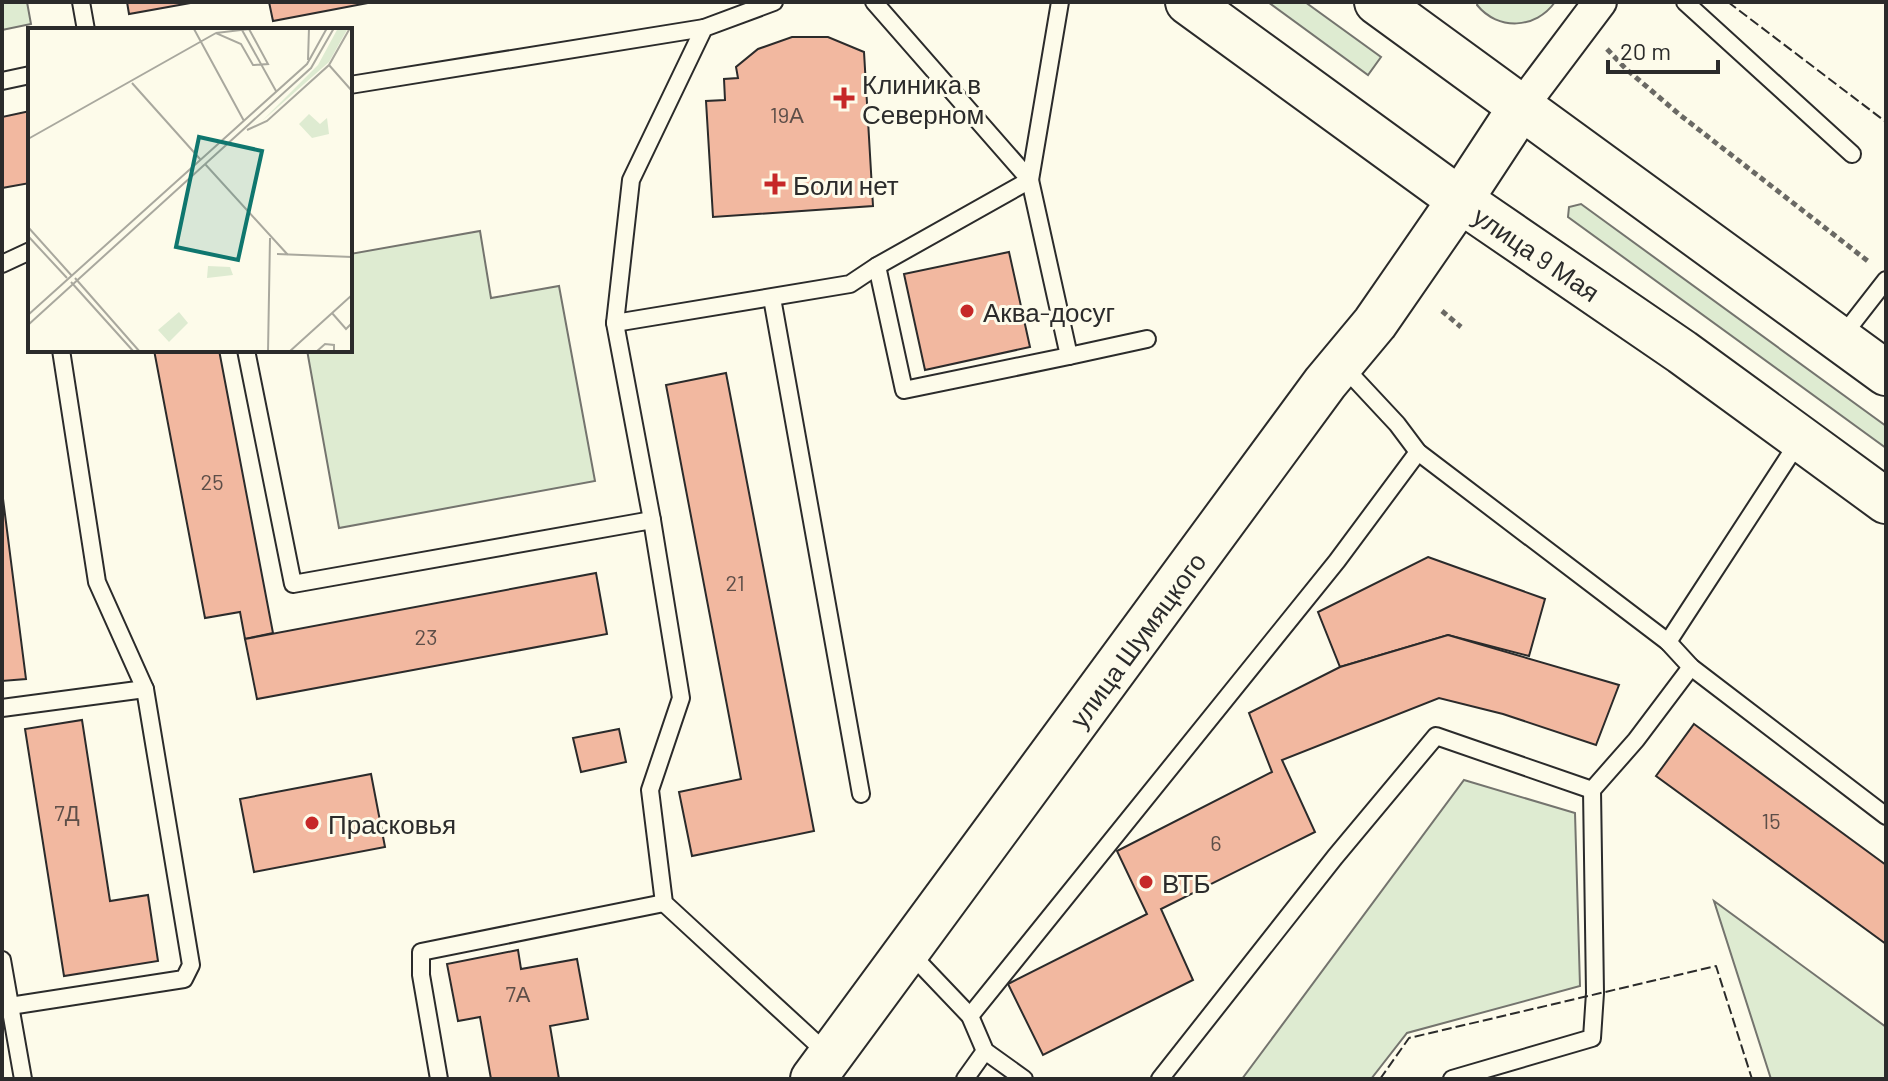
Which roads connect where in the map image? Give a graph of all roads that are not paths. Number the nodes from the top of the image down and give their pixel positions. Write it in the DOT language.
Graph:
graph roads {
  1 [pos="81,2"];
  2 [pos="774,2"];
  3 [pos="874,2"];
  4 [pos="1060,2"];
  5 [pos="1188,2"];
  6 [pos="1377,2"];
  7 [pos="1600,2"];
  8 [pos="1685,2"];
  9 [pos="86,28"];
  10 [pos="704,28"];
  11 [pos="28,75"];
  12 [pos="2,81"];
  13 [pos="352,85"];
  14 [pos="1521,107"];
  15 [pos="1852,154"];
  16 [pos="1030,180"];
  17 [pos="1460,200"];
  18 [pos="28,252"];
  19 [pos="2,264"];
  20 [pos="877,266"];
  21 [pos="1886,280"];
  22 [pos="772,298"];
  23 [pos="615,323"];
  24 [pos="1147,339"];
  25 [pos="1840,339"];
  26 [pos="61,352"];
  27 [pos="246,352"];
  28 [pos="1069,356"];
  29 [pos="1341,364"];
  30 [pos="1886,373"];
  31 [pos="1800,440"];
  32 [pos="1418,452"];
  33 [pos="1886,501"];
  34 [pos="652,520"];
  35 [pos="1668,642"];
  36 [pos="1691,667"];
  37 [pos="145,689"];
  38 [pos="2,708"];
  39 [pos="1592,790"];
  40 [pos="861,794"];
  41 [pos="1886,816"];
  42 [pos="664,903"];
  43 [pos="907,950"];
  44 [pos="2,960"];
  45 [pos="10,1006"];
  46 [pos="970,1016"];
  47 [pos="985,1051"];
  48 [pos="822,1068"];
  49 [pos="23,1079"];
  50 [pos="439,1079"];
  51 [pos="965,1079"];
  52 [pos="1024,1079"];
  53 [pos="1160,1079"];
  54 [pos="1452,1079"];
  1 -- 9 [label="lane"];
  2 -- 10 [label="lane"];
  3 -- 16 [label="lane"];
  4 -- 16 [label="lane"];
  5 -- 17 [label="main road, улица 9 Мая"];
  6 -- 14 [label="main road"];
  7 -- 14 [label="street"];
  8 -- 15 [label="lane"];
  10 -- 13 [label="lane"];
  10 -- 23 [label="lane"];
  11 -- 12 [label="lane"];
  14 -- 17 [label="main road, улица Шумяцкого"];
  14 -- 25 [label="main road"];
  16 -- 20 [label="lane"];
  16 -- 28 [label="lane"];
  17 -- 29 [label="main road, улица Шумяцкого"];
  17 -- 31 [label="main road, улица 9 Мая"];
  18 -- 19 [label="lane"];
  20 -- 22 [label="lane"];
  20 -- 28 [label="lane"];
  21 -- 25 [label="lane"];
  22 -- 23 [label="lane"];
  22 -- 40 [label="lane"];
  23 -- 34 [label="lane"];
  24 -- 28 [label="lane"];
  25 -- 30 [label="main road"];
  26 -- 37 [label="lane"];
  27 -- 34 [label="lane"];
  29 -- 32 [label="lane"];
  29 -- 43 [label="main road, улица Шумяцкого"];
  31 -- 33 [label="main road, улица 9 Мая"];
  31 -- 35 [label="lane"];
  32 -- 35 [label="lane"];
  32 -- 46 [label="lane"];
  34 -- 42 [label="lane"];
  35 -- 36 [label="lane"];
  36 -- 39 [label="lane"];
  36 -- 41 [label="lane"];
  37 -- 38 [label="lane"];
  37 -- 45 [label="lane"];
  39 -- 53 [label="lane"];
  39 -- 54 [label="lane"];
  42 -- 48 [label="lane"];
  42 -- 50 [label="lane"];
  43 -- 46 [label="lane"];
  43 -- 48 [label="main road, улица Шумяцкого"];
  44 -- 45 [label="lane"];
  45 -- 49 [label="lane"];
  46 -- 47 [label="lane"];
  47 -- 51 [label="lane"];
  47 -- 52 [label="lane"];
}
